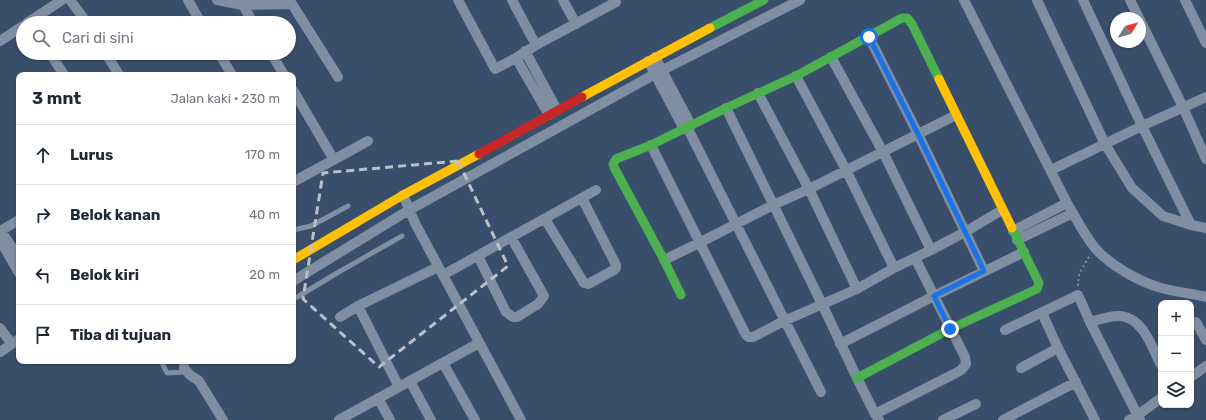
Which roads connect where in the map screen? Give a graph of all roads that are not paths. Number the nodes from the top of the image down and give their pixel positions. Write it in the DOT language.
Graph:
graph roads {
  1 [pos="62,0"];
  2 [pos="70,0"];
  3 [pos="188,0"];
  4 [pos="217,0"];
  5 [pos="458,0"];
  6 [pos="512,0"];
  7 [pos="563,0"];
  8 [pos="615,0"];
  9 [pos="764,0"];
  10 [pos="800,0"];
  11 [pos="964,0"];
  12 [pos="1037,0"];
  13 [pos="1083,0"];
  14 [pos="1130,0"];
  15 [pos="1185,0"];
  16 [pos="243,5"];
  17 [pos="1136,12"];
  18 [pos="38,16"];
  19 [pos="82,16"];
  20 [pos="197,16"];
  21 [pos="250,16"];
  22 [pos="576,24"];
  23 [pos="16,31"];
  24 [pos="1146,31"];
  25 [pos="869,37"];
  26 [pos="0,41"];
  27 [pos="1206,43"];
  28 [pos="536,45"];
  29 [pos="525,51"];
  30 [pos="830,57"];
  31 [pos="516,58"];
  32 [pos="651,59"];
  33 [pos="54,60"];
  34 [pos="110,60"];
  35 [pos="223,60"];
  36 [pos="275,60"];
  37 [pos="62,72"];
  38 [pos="117,72"];
  39 [pos="230,72"];
  40 [pos="282,72"];
  41 [pos="659,72"];
  42 [pos="796,76"];
  43 [pos="338,77"];
  44 [pos="758,93"];
  45 [pos="296,95"];
  46 [pos="1206,97"];
  47 [pos="1183,107"];
  48 [pos="726,108"];
  49 [pos="553,112"];
  50 [pos="956,115"];
  51 [pos="1142,126"];
  52 [pos="687,127"];
  53 [pos="918,134"];
  54 [pos="368,141"];
  55 [pos="1105,144"];
  56 [pos="651,145"];
  57 [pos="883,152"];
  58 [pos="1206,159"];
  59 [pos="334,160"];
  60 [pos="846,170"];
  61 [pos="1050,170"];
  62 [pos="296,179"];
  63 [pos="809,189"];
  64 [pos="596,190"];
  65 [pos="403,195"];
  66 [pos="582,198"];
  67 [pos="1067,204"];
  68 [pos="773,205"];
  69 [pos="348,206"];
  70 [pos="409,210"];
  71 [pos="1002,210"];
  72 [pos="1073,213"];
  73 [pos="545,218"];
  74 [pos="16,222"];
  75 [pos="735,224"];
  76 [pos="1191,225"];
  77 [pos="1206,228"];
  78 [pos="296,229"];
  79 [pos="965,232"];
  80 [pos="0,234"];
  81 [pos="402,236"];
  82 [pos="1015,236"];
  83 [pos="511,237"];
  84 [pos="328,240"];
  85 [pos="699,243"];
  86 [pos="930,250"];
  87 [pos="1024,252"];
  88 [pos="16,254"];
  89 [pos="336,254"];
  90 [pos="478,256"];
  91 [pos="296,258"];
  92 [pos="915,258"];
  93 [pos="664,260"];
  94 [pos="16,267"];
  95 [pos="894,268"];
  96 [pos="441,271"];
  97 [pos="984,271"];
  98 [pos="296,279"];
  99 [pos="856,288"];
  100 [pos="681,295"];
  101 [pos="934,296"];
  102 [pos="296,297"];
  103 [pos="1206,297"];
  104 [pos="822,304"];
  105 [pos="358,306"];
  106 [pos="1042,312"];
  107 [pos="340,317"];
  108 [pos="784,321"];
  109 [pos="1090,322"];
  110 [pos="1196,322"];
  111 [pos="0,328"];
  112 [pos="950,329"];
  113 [pos="1005,330"];
  114 [pos="1206,340"];
  115 [pos="15,342"];
  116 [pos="479,343"];
  117 [pos="840,344"];
  118 [pos="1058,348"];
  119 [pos="0,352"];
  120 [pos="1158,359"];
  121 [pos="442,363"];
  122 [pos="162,364"];
  123 [pos="184,364"];
  124 [pos="1206,366"];
  125 [pos="1021,368"];
  126 [pos="187,372"];
  127 [pos="1194,375"];
  128 [pos="856,378"];
  129 [pos="410,381"];
  130 [pos="1076,382"];
  131 [pos="399,387"];
  132 [pos="821,392"];
  133 [pos="378,398"];
  134 [pos="1158,400"];
  135 [pos="976,404"];
  136 [pos="877,417"];
  137 [pos="1136,418"];
  138 [pos="344,419"];
  139 [pos="1093,419"];
  140 [pos="223,420"];
  141 [pos="390,420"];
  142 [pos="431,420"];
  143 [pos="475,420"];
  144 [pos="521,420"];
  145 [pos="943,420"];
  146 [pos="1003,420"];
  1 -- 18 [label="street"];
  2 -- 19 [label="street"];
  3 -- 20 [label="street"];
  4 -- 16 [label="street"];
  5 -- 31 [label="street"];
  6 -- 28 [label="street"];
  7 -- 22 [label="street"];
  8 -- 22 [label="street"];
  9 -- 32 [label="street"];
  10 -- 41 [label="street"];
  11 -- 61 [label="street"];
  12 -- 55 [label="street"];
  13 -- 51 [label="street"];
  14 -- 17 [label="street"];
  15 -- 27 [label="street"];
  16 -- 21 [label="street"];
  16 -- 43 [label="street"];
  22 -- 28 [label="street"];
  23 -- 26 [label="street"];
  24 -- 47 [label="street"];
  25 -- 30 [label="street"];
  25 -- 50 [label="street"];
  25 -- 53 [label="street"];
  28 -- 29 [label="street"];
  29 -- 31 [label="street"];
  29 -- 49 [label="street"];
  30 -- 42 [label="street"];
  30 -- 57 [label="street"];
  31 -- 49 [label="street"];
  32 -- 41 [label="street"];
  32 -- 49 [label="street"];
  33 -- 37 [label="street"];
  34 -- 38 [label="street"];
  35 -- 39 [label="street"];
  36 -- 40 [label="street"];
  41 -- 52 [label="street"];
  41 -- 70 [label="street"];
  42 -- 44 [label="street"];
  42 -- 60 [label="street"];
  44 -- 48 [label="street"];
  44 -- 63 [label="street"];
  45 -- 59 [label="street"];
  46 -- 47 [label="street"];
  47 -- 51 [label="street"];
  47 -- 58 [label="street"];
  48 -- 52 [label="street"];
  48 -- 68 [label="street"];
  49 -- 65 [label="street"];
  50 -- 53 [label="street"];
  50 -- 71 [label="street"];
  51 -- 55 [label="street"];
  51 -- 76 [label="street"];
  52 -- 56 [label="street"];
  52 -- 75 [label="street"];
  53 -- 57 [label="street"];
  53 -- 79 [label="street"];
  54 -- 59 [label="street"];
  55 -- 61 [label="street"];
  55 -- 76 [label="street"];
  56 -- 85 [label="street"];
  56 -- 93 [label="street"];
  57 -- 60 [label="street"];
  57 -- 86 [label="street"];
  59 -- 62 [label="street"];
  60 -- 63 [label="street"];
  60 -- 95 [label="street"];
  61 -- 67 [label="street"];
  63 -- 68 [label="street"];
  63 -- 99 [label="street"];
  64 -- 66 [label="street"];
  65 -- 70 [label="street"];
  65 -- 84 [label="street"];
  66 -- 73 [label="street"];
  66 -- 73 [label="street"];
  67 -- 72 [label="street"];
  67 -- 82 [label="street"];
  68 -- 75 [label="street"];
  68 -- 104 [label="street"];
  69 -- 78 [label="lane"];
  70 -- 89 [label="street"];
  70 -- 96 [label="street"];
  71 -- 79 [label="street"];
  71 -- 82 [label="street"];
  72 -- 82 [label="street"];
  72 -- 103 [label="street"];
  73 -- 83 [label="street"];
  74 -- 80 [label="street"];
  75 -- 85 [label="street"];
  75 -- 108 [label="street"];
  76 -- 77 [label="street"];
  79 -- 86 [label="street"];
  79 -- 97 [label="street"];
  80 -- 88 [label="street"];
  80 -- 94 [label="street"];
  81 -- 102 [label="lane"];
  82 -- 87 [label="street"];
  83 -- 90 [label="street"];
  83 -- 90 [label="street"];
  84 -- 89 [label="street"];
  84 -- 91 [label="street"];
  85 -- 93 [label="street"];
  85 -- 108 [label="street"];
  86 -- 92 [label="street"];
  87 -- 97 [label="street"];
  87 -- 112 [label="street"];
  89 -- 98 [label="street"];
  90 -- 96 [label="street"];
  92 -- 95 [label="street"];
  92 -- 101 [label="street"];
  93 -- 100 [label="street"];
  95 -- 99 [label="street"];
  96 -- 105 [label="street"];
  96 -- 116 [label="street"];
  97 -- 101 [label="street"];
  99 -- 104 [label="street"];
  101 -- 112 [label="street"];
  101 -- 117 [label="street"];
  104 -- 108 [label="street"];
  104 -- 117 [label="street"];
  105 -- 107 [label="street"];
  105 -- 131 [label="street"];
  106 -- 109 [label="street"];
  106 -- 113 [label="street"];
  106 -- 118 [label="street"];
  108 -- 132 [label="street"];
  109 -- 120 [label="street"];
  109 -- 137 [label="street"];
  110 -- 114 [label="street"];
  111 -- 115 [label="street"];
  112 -- 128 [label="street"];
  112 -- 136 [label="street"];
  115 -- 119 [label="street"];
  116 -- 121 [label="street"];
  116 -- 144 [label="street"];
  117 -- 128 [label="street"];
  118 -- 125 [label="street"];
  118 -- 130 [label="street"];
  121 -- 129 [label="street"];
  121 -- 143 [label="street"];
  122 -- 126 [label="lane"];
  123 -- 126 [label="street"];
  124 -- 127 [label="street"];
  126 -- 140 [label="street"];
  128 -- 136 [label="street"];
  129 -- 131 [label="street"];
  129 -- 142 [label="street"];
  130 -- 139 [label="street"];
  130 -- 146 [label="street"];
  131 -- 133 [label="street"];
  133 -- 138 [label="street"];
  133 -- 141 [label="street"];
  134 -- 137 [label="street"];
  135 -- 145 [label="street"];
}
